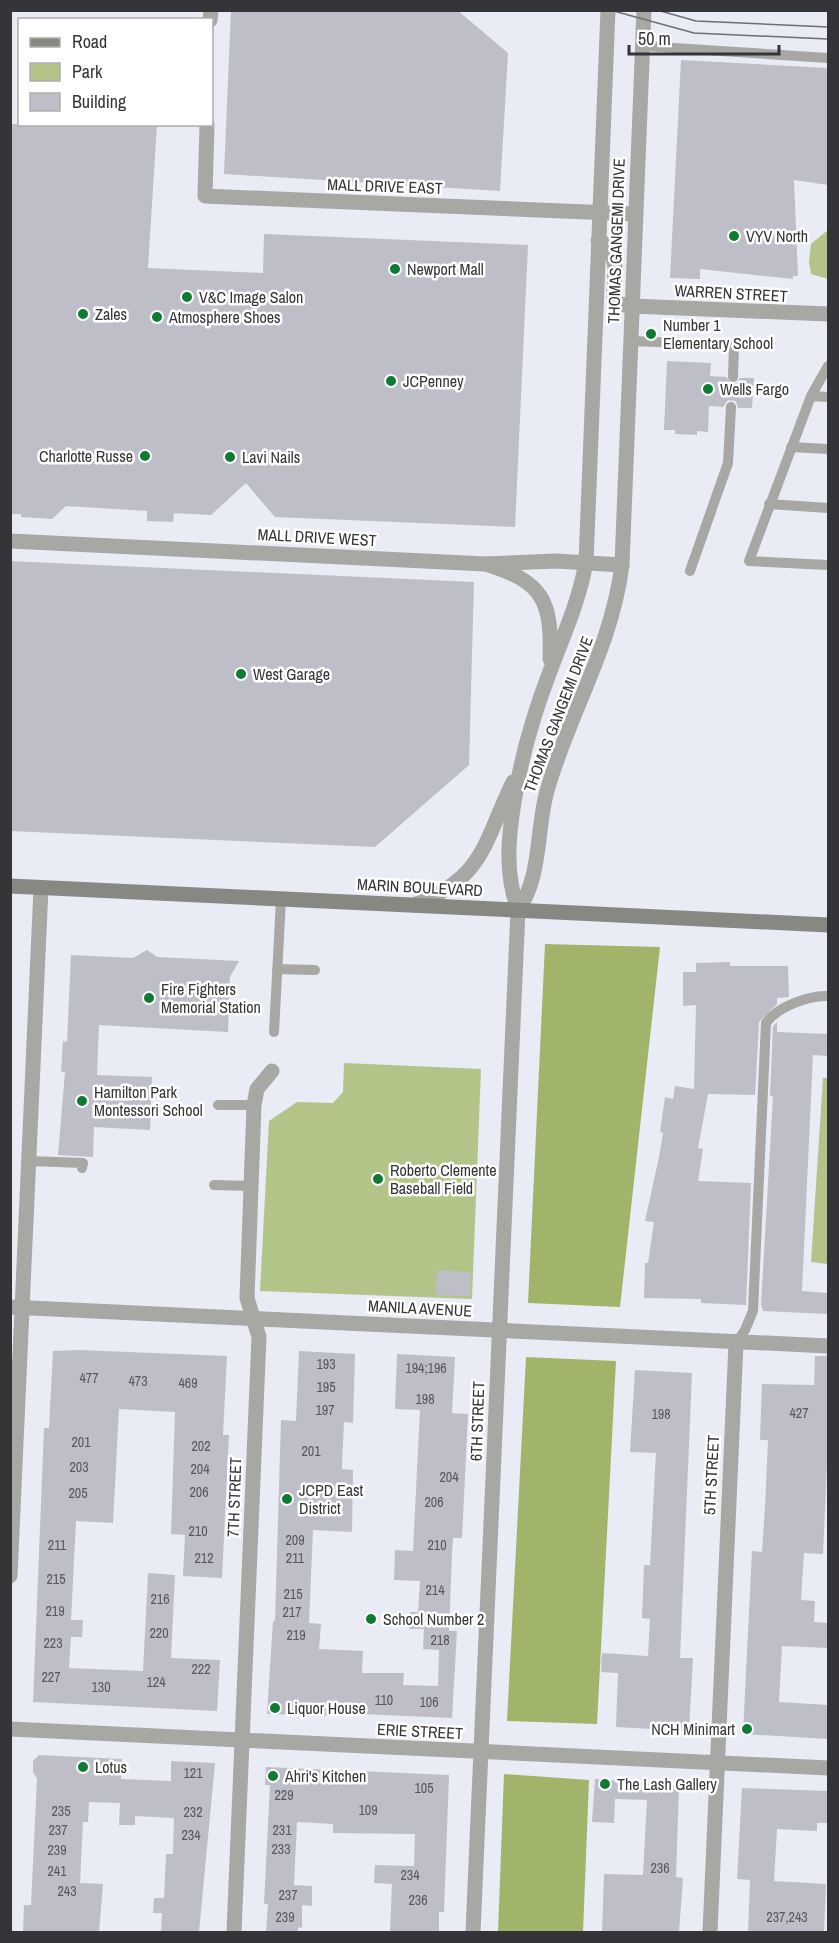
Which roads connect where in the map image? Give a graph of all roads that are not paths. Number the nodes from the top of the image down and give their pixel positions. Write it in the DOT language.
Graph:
graph roads {
  1 [pos="608,10"];
  2 [pos="644,10"];
  3 [pos="643,46"];
  4 [pos="828,58"];
  5 [pos="207,126"];
  6 [pos="600,212"];
  7 [pos="635,214"];
  8 [pos="598,241"];
  9 [pos="632,306"];
  10 [pos="828,314"];
  11 [pos="630,341"];
  12 [pos="828,366"];
  13 [pos="733,377"];
  14 [pos="811,396"];
  15 [pos="828,397"];
  16 [pos="731,407"];
  17 [pos="791,447"];
  18 [pos="828,449"];
  19 [pos="769,504"];
  20 [pos="828,508"];
  21 [pos="10,541"];
  22 [pos="586,562"];
  23 [pos="486,564"];
  24 [pos="622,565"];
  25 [pos="828,566"];
  26 [pos="690,571"];
  27 [pos="548,677"];
  28 [pos="519,768"];
  29 [pos="10,886"];
  30 [pos="41,888"];
  31 [pos="281,899"];
  32 [pos="414,905"];
  33 [pos="518,910"];
  34 [pos="828,925"];
  35 [pos="277,969"];
  36 [pos="315,970"];
  37 [pos="828,996"];
  38 [pos="274,1032"];
  39 [pos="272,1071"];
  40 [pos="218,1105"];
  41 [pos="254,1105"];
  42 [pos="29,1161"];
  43 [pos="82,1168"];
  44 [pos="214,1185"];
  45 [pos="251,1186"];
  46 [pos="17,1307"];
  47 [pos="253,1318"];
  48 [pos="499,1329"];
  49 [pos="736,1343"];
  50 [pos="828,1346"];
  51 [pos="10,1576"];
  52 [pos="10,1729"];
  53 [pos="242,1740"];
  54 [pos="481,1752"];
  55 [pos="716,1763"];
  56 [pos="828,1768"];
  57 [pos="234,1932"];
  58 [pos="473,1932"];
  59 [pos="710,1932"];
  1 -- 6 [label="street, THOMAS GANGEMI DRIVE"];
  2 -- 3 [label="street, THOMAS GANGEMI DRIVE"];
  3 -- 4 [label="lane"];
  3 -- 7 [label="street, THOMAS GANGEMI DRIVE"];
  5 -- 6 [label="street, MALL DRIVE EAST"];
  6 -- 7 [label="street, MALL DRIVE EAST"];
  6 -- 8 [label="street, THOMAS GANGEMI DRIVE"];
  7 -- 9 [label="street, THOMAS GANGEMI DRIVE"];
  8 -- 9 [label="street"];
  8 -- 22 [label="street, THOMAS GANGEMI DRIVE"];
  9 -- 10 [label="street, WARREN STREET"];
  9 -- 11 [label="street, THOMAS GANGEMI DRIVE"];
  11 -- 13 [label="lane"];
  11 -- 24 [label="street, THOMAS GANGEMI DRIVE"];
  12 -- 14 [label="lane"];
  14 -- 15 [label="lane"];
  14 -- 17 [label="lane"];
  16 -- 26 [label="lane"];
  17 -- 18 [label="lane"];
  17 -- 19 [label="lane"];
  19 -- 20 [label="lane"];
  19 -- 25 [label="lane"];
  21 -- 23 [label="street, MALL DRIVE WEST"];
  22 -- 23 [label="street, MALL DRIVE WEST"];
  22 -- 24 [label="street, MALL DRIVE WEST"];
  22 -- 27 [label="street, THOMAS GANGEMI DRIVE"];
  23 -- 27 [label="street"];
  24 -- 33 [label="street, THOMAS GANGEMI DRIVE"];
  27 -- 28 [label="street, THOMAS GANGEMI DRIVE"];
  28 -- 32 [label="street"];
  28 -- 33 [label="street, THOMAS GANGEMI DRIVE"];
  29 -- 30 [label="main road, MARIN BOULEVARD"];
  30 -- 31 [label="main road, MARIN BOULEVARD"];
  30 -- 42 [label="street"];
  31 -- 32 [label="main road, MARIN BOULEVARD"];
  31 -- 35 [label="lane"];
  32 -- 33 [label="main road, MARIN BOULEVARD"];
  33 -- 34 [label="main road, MARIN BOULEVARD"];
  33 -- 48 [label="street, 6TH STREET"];
  35 -- 36 [label="lane"];
  35 -- 38 [label="lane"];
  37 -- 49 [label="lane, 5TH STREET"];
  39 -- 41 [label="street, 7TH STREET"];
  40 -- 41 [label="lane"];
  41 -- 45 [label="street, 7TH STREET"];
  42 -- 43 [label="lane"];
  42 -- 46 [label="street"];
  44 -- 45 [label="lane"];
  45 -- 47 [label="street, 7TH STREET"];
  46 -- 47 [label="street, MANILA AVENUE"];
  46 -- 51 [label="street"];
  47 -- 48 [label="street, MANILA AVENUE"];
  47 -- 53 [label="street, 7TH STREET"];
  48 -- 49 [label="street, MANILA AVENUE"];
  48 -- 54 [label="street, 6TH STREET"];
  49 -- 50 [label="street, MANILA AVENUE"];
  49 -- 55 [label="street, 5TH STREET"];
  52 -- 53 [label="street, ERIE STREET"];
  53 -- 54 [label="street, ERIE STREET"];
  53 -- 57 [label="street, 7TH STREET"];
  54 -- 55 [label="street, ERIE STREET"];
  54 -- 58 [label="street, 6TH STREET"];
  55 -- 56 [label="street, ERIE STREET"];
  55 -- 59 [label="street, 5TH STREET"];
}
